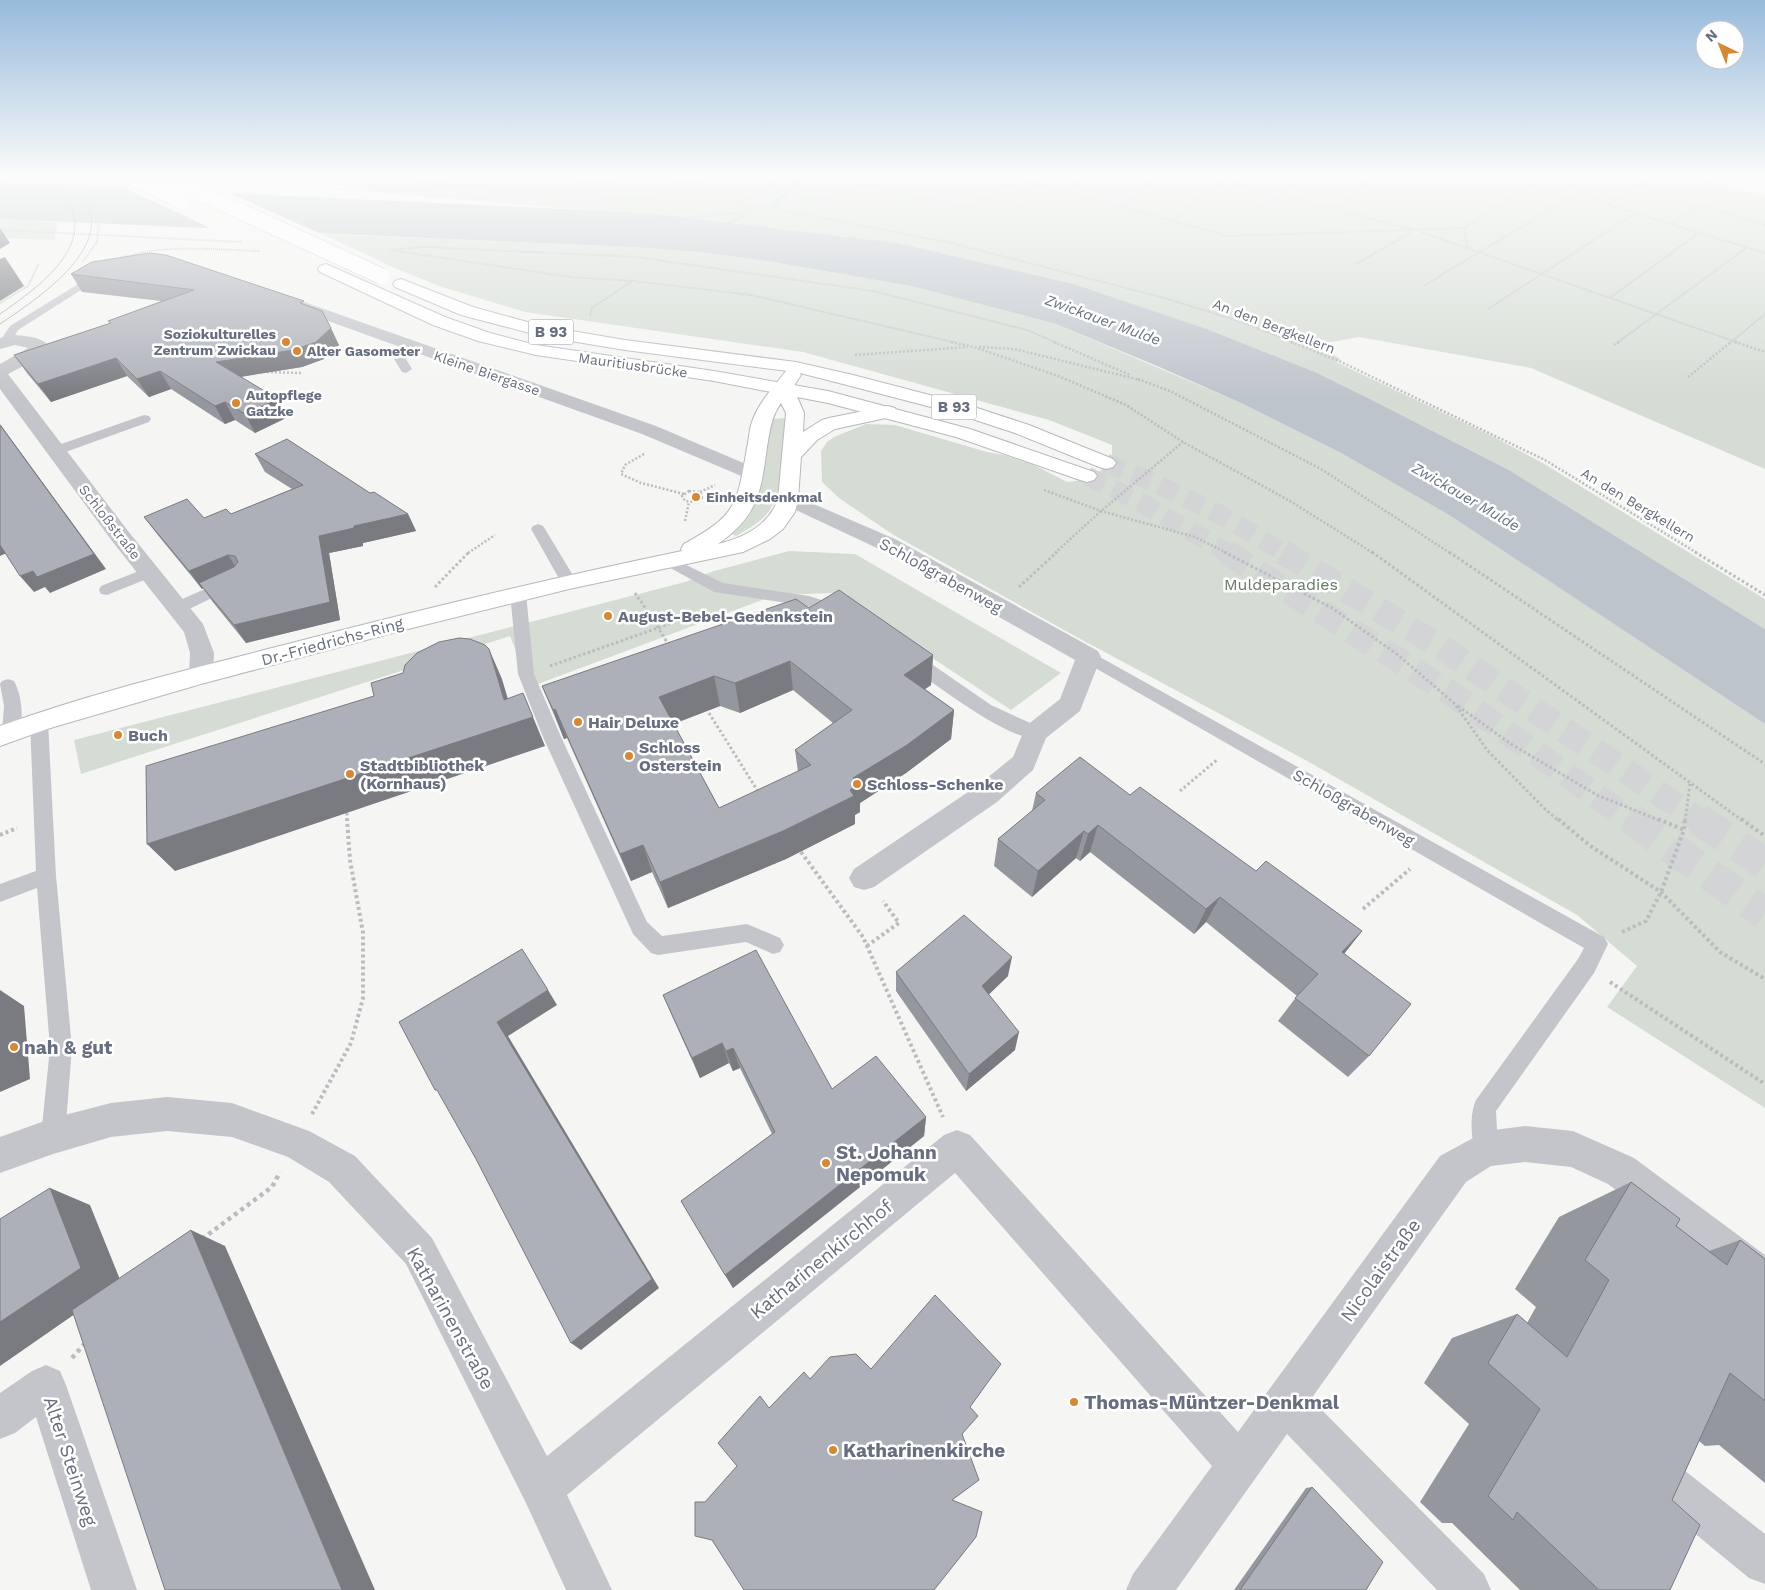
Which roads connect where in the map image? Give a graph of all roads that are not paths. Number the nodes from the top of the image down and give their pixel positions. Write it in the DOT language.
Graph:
graph roads {
  1 [pos="325,250"];
  2 [pos="322,267"];
  3 [pos="122,269"];
  4 [pos="102,272"];
  5 [pos="270,295"];
  6 [pos="3,342"];
  7 [pos="409,346"];
  8 [pos="796,367"];
  9 [pos="406,369"];
  10 [pos="0,371"];
  11 [pos="0,376"];
  12 [pos="784,388"];
  13 [pos="888,412"];
  14 [pos="144,419"];
  15 [pos="55,451"];
  16 [pos="793,454"];
  17 [pos="1106,463"];
  18 [pos="753,474"];
  19 [pos="1086,476"];
  20 [pos="788,499"];
  21 [pos="538,528"];
  22 [pos="668,561"];
  23 [pos="149,572"];
  24 [pos="240,579"];
  25 [pos="569,582"];
  26 [pos="107,590"];
  27 [pos="518,594"];
  28 [pos="177,608"];
  29 [pos="852,615"];
  30 [pos="898,648"];
  31 [pos="1089,657"];
  32 [pos="201,675"];
  33 [pos="8,685"];
  34 [pos="39,722"];
  35 [pos="1035,733"];
  36 [pos="5,734"];
  37 [pos="46,876"];
  38 [pos="864,878"];
  39 [pos="0,893"];
  40 [pos="773,945"];
  41 [pos="53,1136"];
  42 [pos="1486,1149"];
  43 [pos="0,1156"];
  44 [pos="1765,1278"];
  45 [pos="1286,1403"];
  46 [pos="0,1418"];
  47 [pos="1240,1466"];
  48 [pos="1669,1485"];
  49 [pos="541,1488"];
  50 [pos="1765,1562"];
  51 [pos="114,1590"];
  52 [pos="588,1590"];
  53 [pos="1149,1590"];
  54 [pos="1468,1590"];
  1 -- 8 [label="main road, Mauritiusbrücke / B 93, bridge"];
  2 -- 12 [label="main road, Mauritiusbrücke / B 93"];
  3 -- 4 [label="street"];
  4 -- 6 [label="lane"];
  5 -- 7 [label="street, Kleine Biergasse"];
  6 -- 10 [label="street"];
  7 -- 9 [label="lane"];
  7 -- 18 [label="street, Kleine Biergasse"];
  8 -- 12 [label="main road, Dr.-Friedrichs-Ring"];
  8 -- 17 [label="main road, B 93"];
  11 -- 15 [label="street, Schloßstraße"];
  12 -- 13 [label="main road, B 93"];
  12 -- 16 [label="main road, Dr.-Friedrichs-Ring"];
  12 -- 18 [label="main road, Dr.-Friedrichs-Ring"];
  13 -- 16 [label="main road"];
  13 -- 19 [label="main road, B 93"];
  14 -- 15 [label="lane"];
  15 -- 23 [label="street, Schloßstraße"];
  16 -- 20 [label="main road, Dr.-Friedrichs-Ring"];
  18 -- 22 [label="main road, Dr.-Friedrichs-Ring"];
  20 -- 22 [label="main road, Dr.-Friedrichs-Ring"];
  20 -- 31 [label="street, Schloßgrabenweg"];
  21 -- 25 [label="lane"];
  22 -- 25 [label="main road, Dr.-Friedrichs-Ring"];
  22 -- 29 [label="lane"];
  23 -- 26 [label="lane"];
  23 -- 28 [label="street, Schloßstraße"];
  24 -- 28 [label="lane"];
  25 -- 27 [label="main road, Dr.-Friedrichs-Ring"];
  27 -- 32 [label="main road, Dr.-Friedrichs-Ring"];
  27 -- 40 [label="lane"];
  28 -- 32 [label="street, Schloßstraße"];
  30 -- 35 [label="lane"];
  31 -- 35 [label="street"];
  31 -- 42 [label="lane, Schloßgrabenweg"];
  32 -- 34 [label="main road, Dr.-Friedrichs-Ring"];
  33 -- 36 [label="lane"];
  34 -- 36 [label="main road, Dr.-Friedrichs-Ring"];
  34 -- 37 [label="lane"];
  35 -- 38 [label="street"];
  37 -- 39 [label="lane"];
  37 -- 41 [label="lane"];
  41 -- 43 [label="street, Katharinenstraße"];
  41 -- 49 [label="street, Katharinenstraße"];
  42 -- 44 [label="street, Nicolaistraße"];
  42 -- 45 [label="street, Nicolaistraße"];
  45 -- 47 [label="street, Nicolaistraße"];
  45 -- 54 [label="street"];
  46 -- 51 [label="street, Alter Steinweg"];
  47 -- 49 [label="street, Katharinenkirchhof"];
  47 -- 53 [label="street, Nicolaistraße"];
  48 -- 50 [label="street"];
  49 -- 52 [label="street, Katharinenstraße"];
}
